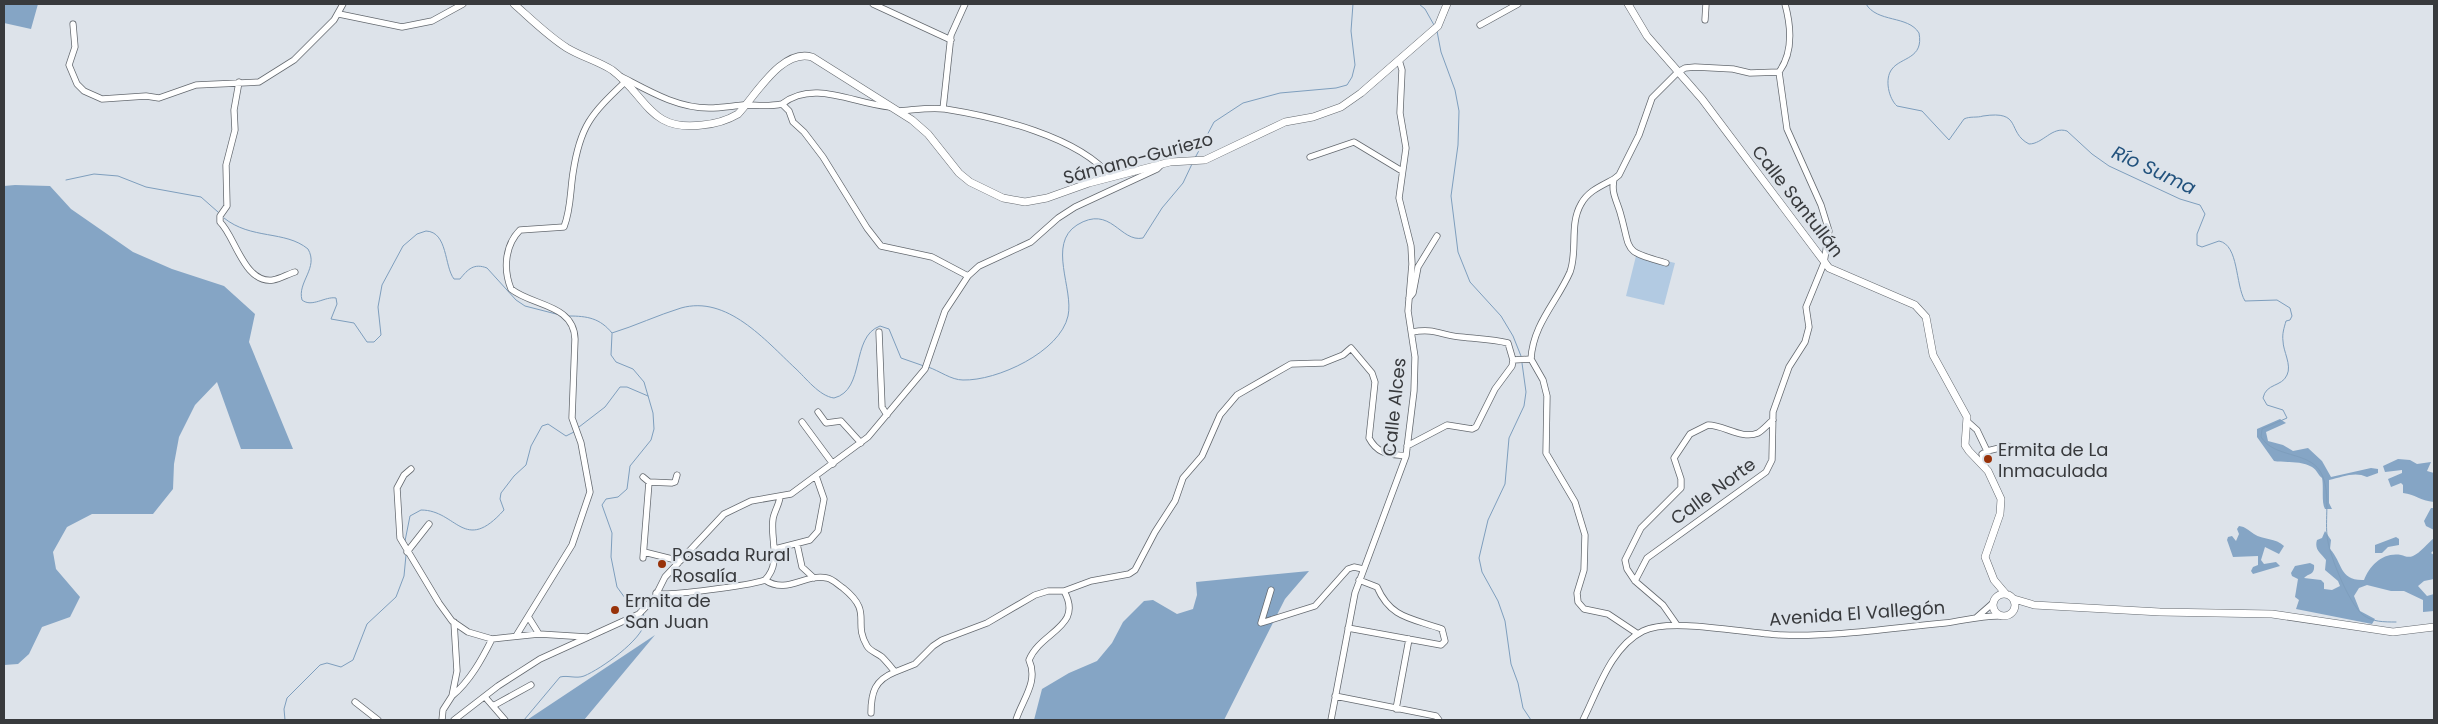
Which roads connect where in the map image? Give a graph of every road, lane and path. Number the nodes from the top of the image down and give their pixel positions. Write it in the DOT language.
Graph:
graph roads {
  1 [pos="343,4"];
  2 [pos="463,4"];
  3 [pos="514,4"];
  4 [pos="873,4"];
  5 [pos="965,4"];
  6 [pos="1447,4"];
  7 [pos="1518,4"];
  8 [pos="1628,4"];
  9 [pos="1706,4"];
  10 [pos="1785,4"];
  11 [pos="339,14"];
  12 [pos="1704,20"];
  13 [pos="73,24"];
  14 [pos="1480,25"];
  15 [pos="950,40"];
  16 [pos="1399,60"];
  17 [pos="1678,72"];
  18 [pos="1779,72"];
  19 [pos="616,74"];
  20 [pos="239,82"];
  21 [pos="625,82"];
  22 [pos="782,104"];
  23 [pos="746,105"];
  24 [pos="896,109"];
  25 [pos="943,109"];
  26 [pos="1310,156"];
  27 [pos="1163,163"];
  28 [pos="1402,171"];
  29 [pos="1111,177"];
  30 [pos="1614,178"];
  31 [pos="1437,236"];
  32 [pos="1824,262"];
  33 [pos="1666,263"];
  34 [pos="295,272"];
  35 [pos="968,276"];
  36 [pos="1408,300"];
  37 [pos="879,332"];
  38 [pos="1412,332"];
  39 [pos="1528,359"];
  40 [pos="1515,360"];
  41 [pos="818,412"];
  42 [pos="886,415"];
  43 [pos="1773,420"];
  44 [pos="802,422"];
  45 [pos="1968,422"];
  46 [pos="861,443"];
  47 [pos="1408,446"];
  48 [pos="2008,446"];
  49 [pos="1987,451"];
  50 [pos="1406,456"];
  51 [pos="833,464"];
  52 [pos="1985,467"];
  53 [pos="411,469"];
  54 [pos="677,475"];
  55 [pos="816,476"];
  56 [pos="644,477"];
  57 [pos="650,482"];
  58 [pos="780,497"];
  59 [pos="429,524"];
  60 [pos="797,544"];
  61 [pos="775,549"];
  62 [pos="407,552"];
  63 [pos="680,561"];
  64 [pos="1363,569"];
  65 [pos="814,578"];
  66 [pos="765,580"];
  67 [pos="1360,580"];
  68 [pos="1994,580"];
  69 [pos="1635,581"];
  70 [pos="1271,590"];
  71 [pos="1064,592"];
  72 [pos="656,593"];
  73 [pos="2005,593"];
  74 [pos="1994,599"];
  75 [pos="2014,599"];
  76 [pos="2034,605"];
  77 [pos="2012,613"];
  78 [pos="2001,616"];
  79 [pos="529,618"];
  80 [pos="1973,619"];
  81 [pos="454,622"];
  82 [pos="1677,625"];
  83 [pos="2434,627"];
  84 [pos="1348,628"];
  85 [pos="539,634"];
  86 [pos="1638,634"];
  87 [pos="516,636"];
  88 [pos="588,637"];
  89 [pos="492,639"];
  90 [pos="1409,639"];
  91 [pos="895,672"];
  92 [pos="531,685"];
  93 [pos="452,696"];
  94 [pos="1335,696"];
  95 [pos="485,697"];
  96 [pos="355,702"];
  97 [pos="493,706"];
  98 [pos="1396,709"];
  99 [pos="871,713"];
  100 [pos="378,720"];
  101 [pos="442,720"];
  102 [pos="454,720"];
  103 [pos="505,720"];
  104 [pos="1016,720"];
  105 [pos="1330,720"];
  106 [pos="1439,720"];
  107 [pos="1583,720"];
  1 -- 11 [label="street"];
  2 -- 11 [label="street"];
  3 -- 19 [label="street, Sámano-Guriezo"];
  4 -- 15 [label="street"];
  5 -- 15 [label="street"];
  6 -- 16 [label="street, Sámano-Guriezo"];
  7 -- 14 [label="street"];
  8 -- 17 [label="street, Calle Santullán"];
  9 -- 12 [label="street"];
  10 -- 18 [label="street"];
  11 -- 20 [label="street"];
  13 -- 20 [label="street"];
  15 -- 25 [label="street"];
  16 -- 27 [label="street, Sámano-Guriezo"];
  16 -- 28 [label="street, Calle Alces"];
  17 -- 18 [label="street"];
  17 -- 30 [label="street"];
  17 -- 32 [label="street, Calle Santullán"];
  18 -- 32 [label="street, Calle Norte"];
  19 -- 21 [label="street, Sámano-Guriezo"];
  19 -- 23 [label="street"];
  20 -- 34 [label="street"];
  21 -- 23 [label="street, Sámano-Guriezo"];
  21 -- 79 [label="street"];
  22 -- 23 [label="street"];
  22 -- 24 [label="street"];
  22 -- 35 [label="street"];
  23 -- 24 [label="street, Sámano-Guriezo"];
  24 -- 25 [label="street"];
  24 -- 29 [label="street, Sámano-Guriezo"];
  25 -- 29 [label="street"];
  26 -- 28 [label="street"];
  27 -- 29 [label="street, Sámano-Guriezo"];
  27 -- 35 [label="street"];
  28 -- 36 [label="street, Calle Alces"];
  30 -- 33 [label="street"];
  30 -- 39 [label="street"];
  31 -- 36 [label="street"];
  32 -- 43 [label="street, Calle Norte"];
  32 -- 45 [label="street, Calle Santullán"];
  35 -- 42 [label="street"];
  36 -- 38 [label="street, Calle Alces"];
  37 -- 42 [label="street"];
  38 -- 40 [label="street"];
  38 -- 47 [label="street, Calle Alces"];
  39 -- 40 [label="street"];
  39 -- 86 [label="street"];
  40 -- 47 [label="street"];
  41 -- 46 [label="street"];
  42 -- 46 [label="street"];
  43 -- 69 [label="street, Calle Norte"];
  43 -- 69 [label="street"];
  44 -- 51 [label="street"];
  45 -- 49 [label="street"];
  45 -- 52 [label="street"];
  46 -- 51 [label="street"];
  47 -- 50 [label="street, Calle Alces"];
  48 -- 49 [label="street"];
  49 -- 52 [label="street"];
  50 -- 64 [label="street, Calle Alces"];
  50 -- 71 [label="street"];
  51 -- 55 [label="street"];
  52 -- 68 [label="street"];
  53 -- 62 [label="street"];
  54 -- 57 [label="street"];
  55 -- 58 [label="street"];
  55 -- 60 [label="street"];
  56 -- 57 [label="street"];
  57 -- 63 [label="street"];
  58 -- 61 [label="street"];
  58 -- 63 [label="street"];
  59 -- 62 [label="street"];
  60 -- 61 [label="street"];
  60 -- 65 [label="street"];
  61 -- 66 [label="street"];
  62 -- 81 [label="street"];
  63 -- 72 [label="street"];
  64 -- 67 [label="street, Calle Alces"];
  64 -- 70 [label="street"];
  65 -- 66 [label="street"];
  65 -- 91 [label="street"];
  66 -- 72 [label="street"];
  67 -- 84 [label="street, Calle Alces"];
  67 -- 90 [label="street"];
  68 -- 73 [label="street"];
  68 -- 74 [label="street"];
  69 -- 82 [label="street"];
  71 -- 91 [label="street"];
  71 -- 104 [label="street"];
  72 -- 88 [label="street"];
  73 -- 74 [label="street"];
  73 -- 75 [label="street"];
  74 -- 78 [label="street"];
  74 -- 80 [label="street"];
  75 -- 76 [label="street"];
  75 -- 77 [label="street"];
  76 -- 77 [label="street"];
  76 -- 83 [label="street"];
  77 -- 78 [label="street"];
  78 -- 80 [label="street, Avenida El Vallegón"];
  79 -- 85 [label="street"];
  79 -- 87 [label="street"];
  80 -- 82 [label="street, Avenida El Vallegón"];
  81 -- 89 [label="street"];
  81 -- 93 [label="street"];
  82 -- 86 [label="street, Avenida El Vallegón"];
  84 -- 90 [label="street"];
  84 -- 94 [label="street, Calle Alces"];
  85 -- 87 [label="street"];
  85 -- 88 [label="street"];
  86 -- 107 [label="street, Avenida El Vallegón"];
  87 -- 89 [label="street"];
  88 -- 95 [label="street"];
  89 -- 93 [label="street"];
  90 -- 98 [label="street"];
  91 -- 99 [label="street"];
  92 -- 97 [label="street"];
  93 -- 101 [label="street"];
  94 -- 98 [label="street"];
  94 -- 105 [label="street, Calle Alces"];
  95 -- 97 [label="street"];
  95 -- 102 [label="street"];
  96 -- 100 [label="street"];
  97 -- 103 [label="street"];
  98 -- 106 [label="street"];
}
